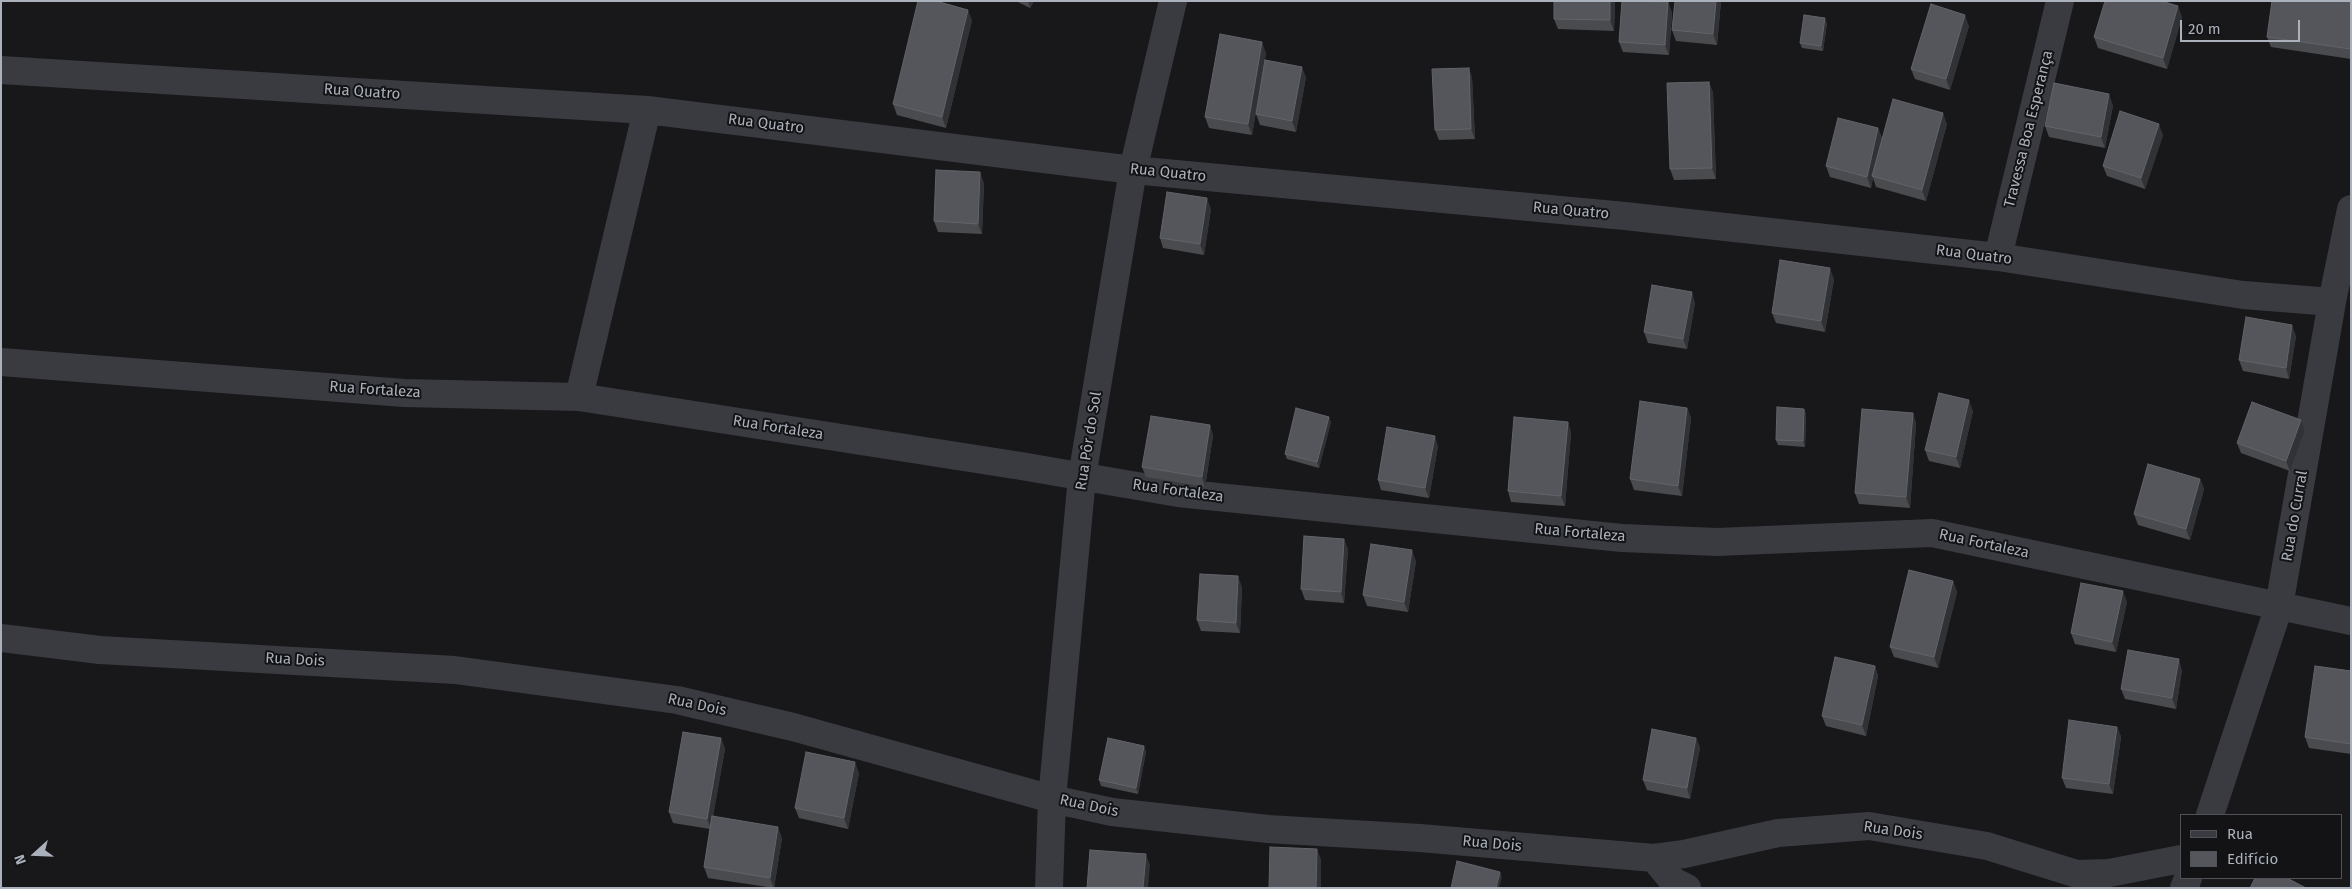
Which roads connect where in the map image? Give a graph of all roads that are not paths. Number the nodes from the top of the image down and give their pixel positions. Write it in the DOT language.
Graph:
graph roads {
  1 [pos="1173,1"];
  2 [pos="2060,1"];
  3 [pos="1,70"];
  4 [pos="647,110"];
  5 [pos="1134,170"];
  6 [pos="2351,209"];
  7 [pos="1998,257"];
  8 [pos="2332,302"];
  9 [pos="1,362"];
  10 [pos="579,396"];
  11 [pos="1082,477"];
  12 [pos="2279,606"];
  13 [pos="2351,621"];
  14 [pos="1,638"];
  15 [pos="1052,799"];
  16 [pos="2210,814"];
  17 [pos="1654,858"];
  18 [pos="2180,859"];
  19 [pos="1049,888"];
  20 [pos="1687,888"];
  1 -- 5 [label="street, Rua Pôr do Sol"];
  2 -- 7 [label="street, Travessa Boa Esperança"];
  3 -- 4 [label="street, Rua Quatro"];
  4 -- 5 [label="street, Rua Quatro"];
  4 -- 10 [label="street"];
  5 -- 7 [label="street, Rua Quatro"];
  5 -- 11 [label="street, Rua Pôr do Sol"];
  6 -- 8 [label="street, Rua do Curral"];
  7 -- 8 [label="street, Rua Quatro"];
  8 -- 12 [label="street, Rua do Curral"];
  9 -- 10 [label="street, Rua Fortaleza"];
  10 -- 11 [label="street, Rua Fortaleza"];
  11 -- 12 [label="street, Rua Fortaleza"];
  11 -- 15 [label="street, Rua Pôr do Sol"];
  12 -- 13 [label="street, Rua Fortaleza"];
  12 -- 16 [label="street, Rua do Curral"];
  14 -- 15 [label="street, Rua Dois"];
  15 -- 17 [label="street, Rua Dois"];
  15 -- 19 [label="street, Rua Pôr do Sol"];
  17 -- 18 [label="street, Rua Dois"];
  17 -- 20 [label="street"];
}
